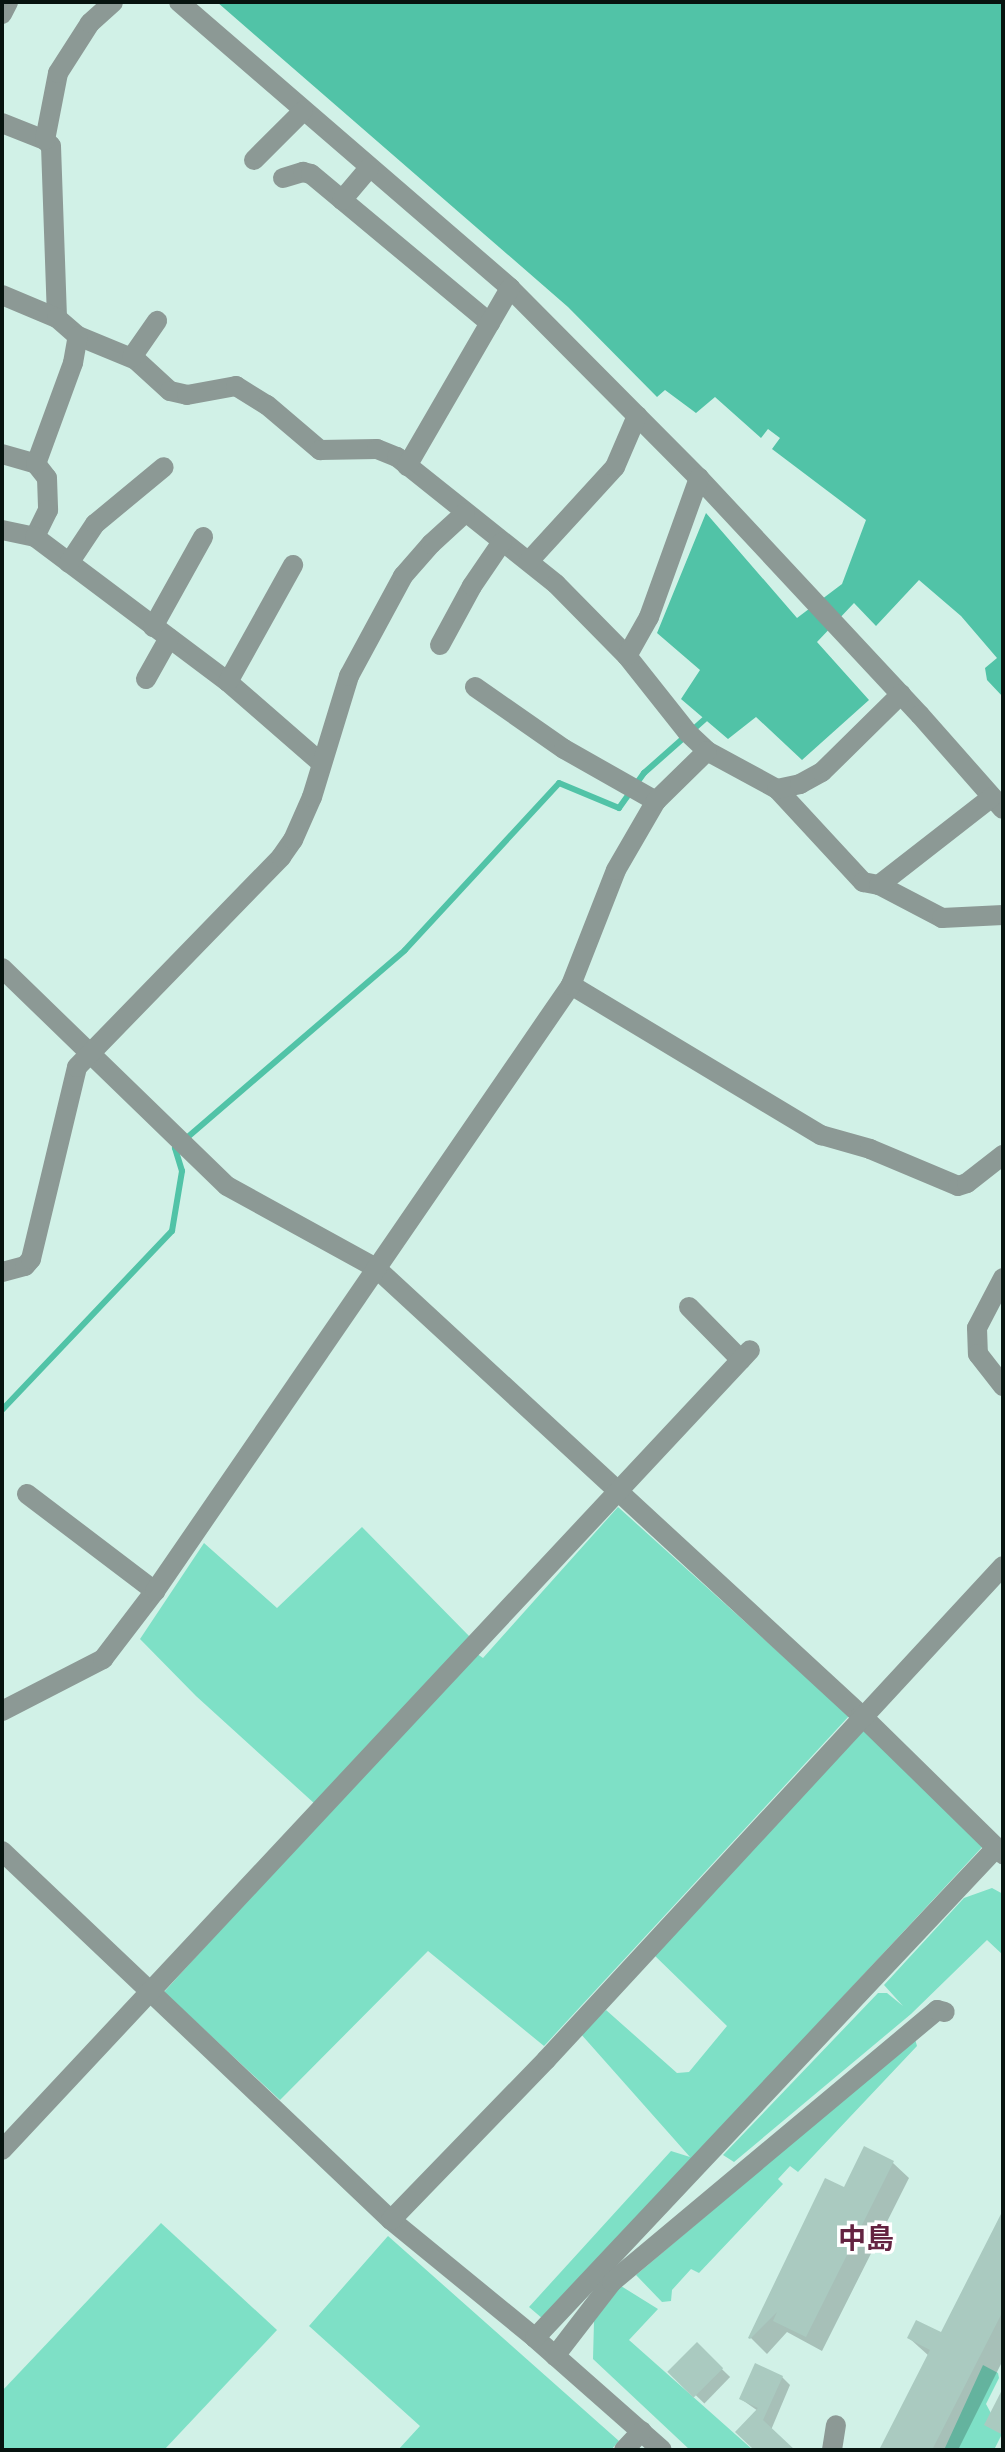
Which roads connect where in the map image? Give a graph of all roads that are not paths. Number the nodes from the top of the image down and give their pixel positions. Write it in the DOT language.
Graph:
graph roads {
  1 [pos="8,2"];
  2 [pos="113,2"];
  3 [pos="179,2"];
  4 [pos="2,14"];
  5 [pos="303,111"];
  6 [pos="2,123"];
  7 [pos="45,140"];
  8 [pos="254,160"];
  9 [pos="369,168"];
  10 [pos="283,178"];
  11 [pos="342,200"];
  12 [pos="510,288"];
  13 [pos="2,295"];
  14 [pos="57,318"];
  15 [pos="157,321"];
  16 [pos="490,323"];
  17 [pos="78,336"];
  18 [pos="132,357"];
  19 [pos="637,416"];
  20 [pos="2,454"];
  21 [pos="36,464"];
  22 [pos="407,466"];
  23 [pos="164,467"];
  24 [pos="699,478"];
  25 [pos="465,513"];
  26 [pos="2,530"];
  27 [pos="35,537"];
  28 [pos="203,537"];
  29 [pos="502,542"];
  30 [pos="529,561"];
  31 [pos="69,563"];
  32 [pos="293,565"];
  33 [pos="161,632"];
  34 [pos="440,645"];
  35 [pos="627,656"];
  36 [pos="146,679"];
  37 [pos="228,682"];
  38 [pos="475,687"];
  39 [pos="901,694"];
  40 [pos="707,751"];
  41 [pos="320,762"];
  42 [pos="777,789"];
  43 [pos="656,801"];
  44 [pos="998,803"];
  45 [pos="879,885"];
  46 [pos="1003,915"];
  47 [pos="2,968"];
  48 [pos="571,985"];
  49 [pos="94,1054"];
  50 [pos="998,1168"];
  51 [pos="376,1268"];
  52 [pos="2,1272"];
  53 [pos="1003,1278"];
  54 [pos="689,1307"];
  55 [pos="1003,1386"];
  56 [pos="617,1491"];
  57 [pos="27,1494"];
  58 [pos="1003,1566"];
  59 [pos="155,1591"];
  60 [pos="2,1711"];
  61 [pos="861,1715"];
  62 [pos="2,1851"];
  63 [pos="999,1851"];
  64 [pos="150,1990"];
  65 [pos="945,2012"];
  66 [pos="2,2150"];
  67 [pos="391,2220"];
  68 [pos="535,2338"];
  69 [pos="555,2356"];
  70 [pos="836,2425"];
  71 [pos="642,2431"];
  72 [pos="624,2450"];
  73 [pos="662,2450"];
  74 [pos="832,2450"];
  1 -- 4 [label="street"];
  2 -- 7 [label="street"];
  3 -- 5 [label="street"];
  5 -- 8 [label="street"];
  5 -- 9 [label="street"];
  6 -- 7 [label="street"];
  7 -- 14 [label="street"];
  9 -- 11 [label="street"];
  9 -- 12 [label="street"];
  10 -- 11 [label="street"];
  11 -- 16 [label="street"];
  12 -- 16 [label="street"];
  12 -- 19 [label="street"];
  13 -- 14 [label="street"];
  14 -- 17 [label="street"];
  15 -- 18 [label="street"];
  16 -- 22 [label="street"];
  17 -- 18 [label="street"];
  17 -- 21 [label="street"];
  18 -- 22 [label="street"];
  19 -- 24 [label="street"];
  19 -- 30 [label="street"];
  20 -- 21 [label="street"];
  21 -- 27 [label="street"];
  22 -- 25 [label="street"];
  23 -- 31 [label="street"];
  24 -- 35 [label="street"];
  24 -- 39 [label="street"];
  25 -- 29 [label="street"];
  25 -- 41 [label="street"];
  26 -- 27 [label="street"];
  27 -- 31 [label="street"];
  28 -- 33 [label="street"];
  29 -- 30 [label="street"];
  29 -- 34 [label="street"];
  30 -- 35 [label="street"];
  31 -- 33 [label="street"];
  32 -- 37 [label="street"];
  33 -- 36 [label="street"];
  33 -- 37 [label="street"];
  35 -- 40 [label="street"];
  37 -- 41 [label="street"];
  38 -- 43 [label="street"];
  39 -- 42 [label="street"];
  39 -- 44 [label="street"];
  40 -- 42 [label="street"];
  40 -- 43 [label="street"];
  41 -- 49 [label="street"];
  42 -- 45 [label="street"];
  43 -- 48 [label="street"];
  44 -- 45 [label="street"];
  45 -- 46 [label="street"];
  47 -- 49 [label="street"];
  48 -- 50 [label="street"];
  48 -- 51 [label="street"];
  49 -- 51 [label="street"];
  49 -- 52 [label="street"];
  51 -- 56 [label="street"];
  51 -- 59 [label="street"];
  53 -- 55 [label="street"];
  54 -- 56 [label="street"];
  56 -- 61 [label="street"];
  56 -- 64 [label="street"];
  57 -- 59 [label="street"];
  58 -- 61 [label="street"];
  59 -- 60 [label="street"];
  61 -- 63 [label="street"];
  61 -- 67 [label="street"];
  62 -- 64 [label="street"];
  63 -- 68 [label="street"];
  64 -- 66 [label="street"];
  64 -- 67 [label="street"];
  65 -- 69 [label="street"];
  67 -- 68 [label="street"];
  68 -- 69 [label="street"];
  69 -- 71 [label="street"];
  70 -- 74 [label="street"];
  71 -- 72 [label="street"];
  71 -- 73 [label="street"];
}
